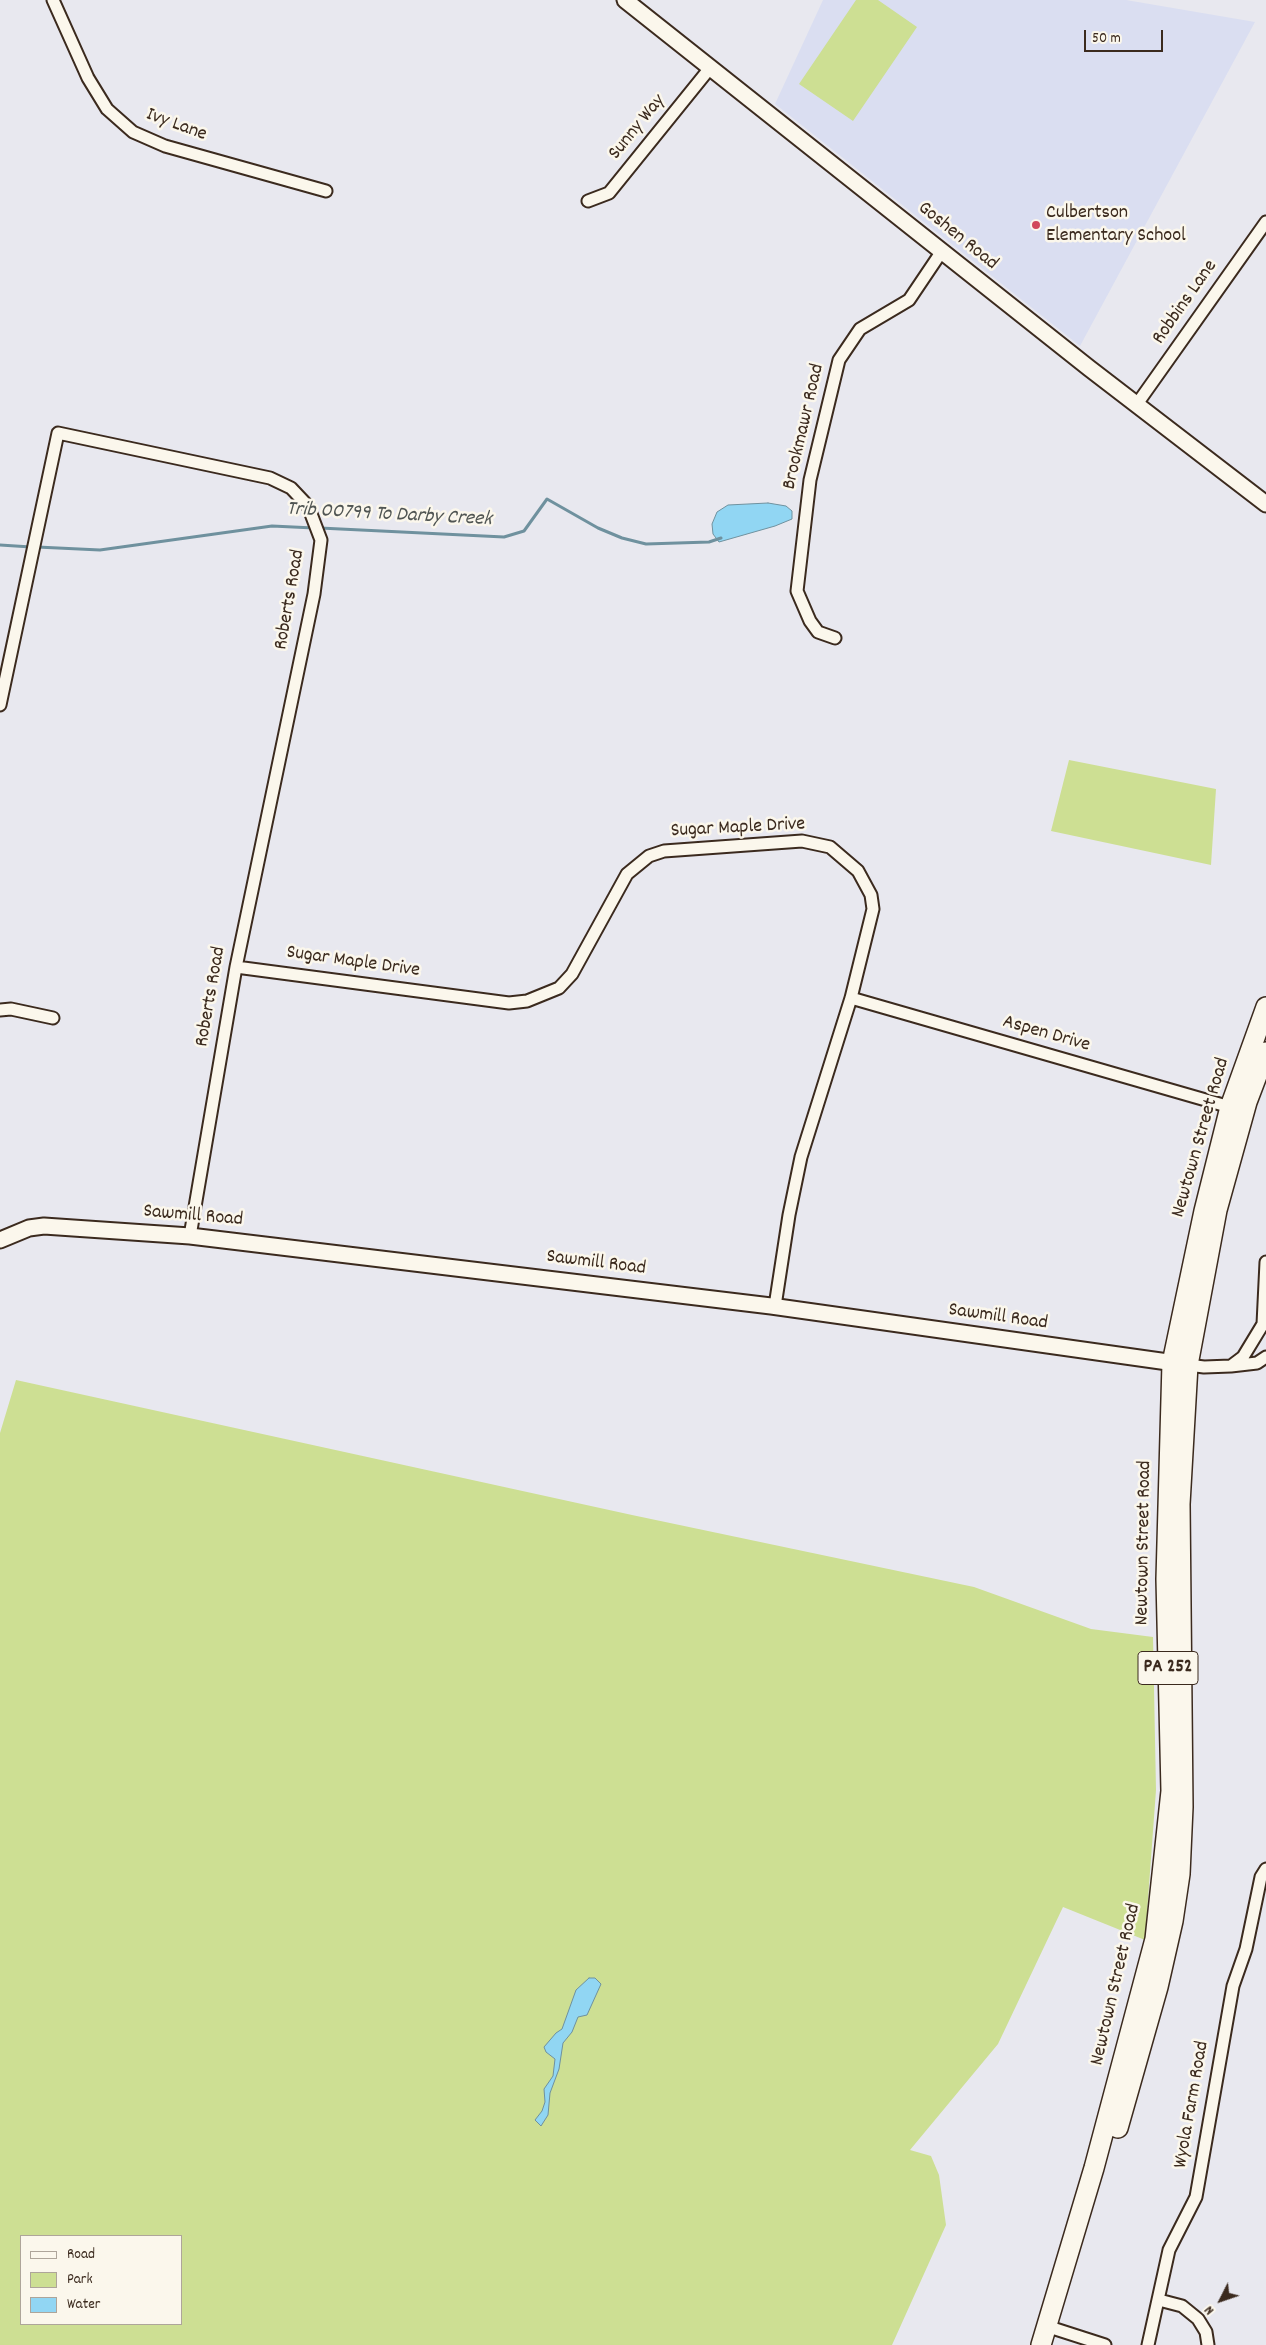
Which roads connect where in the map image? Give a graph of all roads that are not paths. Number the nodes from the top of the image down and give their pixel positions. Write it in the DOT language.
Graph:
graph roads {
  1 [pos="53,0"];
  2 [pos="625,0"];
  3 [pos="710,68"];
  4 [pos="326,191"];
  5 [pos="588,201"];
  6 [pos="1266,222"];
  7 [pos="942,251"];
  8 [pos="1137,404"];
  9 [pos="1266,504"];
  10 [pos="835,638"];
  11 [pos="0,705"];
  12 [pos="236,967"];
  13 [pos="851,998"];
  14 [pos="1266,1007"];
  15 [pos="0,1010"];
  16 [pos="53,1018"];
  17 [pos="1266,1052"];
  18 [pos="1230,1107"];
  19 [pos="190,1236"];
  20 [pos="0,1240"];
  21 [pos="1266,1264"];
  22 [pos="775,1306"];
  23 [pos="1266,1357"];
  24 [pos="1180,1364"];
  25 [pos="1231,1366"];
  26 [pos="1266,1868"];
  27 [pos="1159,2300"];
  28 [pos="1052,2333"];
  29 [pos="1040,2345"];
  30 [pos="1105,2345"];
  31 [pos="1148,2345"];
  32 [pos="1208,2345"];
  1 -- 4 [label="street, Ivy Lane"];
  2 -- 3 [label="street, Goshen Road"];
  3 -- 5 [label="street, Sunny Way"];
  3 -- 7 [label="street, Goshen Road"];
  6 -- 8 [label="street, Robbins Lane"];
  7 -- 8 [label="street, Goshen Road"];
  7 -- 10 [label="street, Brookmawr Road"];
  8 -- 9 [label="street, Goshen Road"];
  11 -- 12 [label="street, Roberts Road"];
  12 -- 13 [label="street, Sugar Maple Drive"];
  12 -- 19 [label="street, Roberts Road"];
  13 -- 18 [label="street, Aspen Drive"];
  13 -- 22 [label="street, Sugar Maple Drive"];
  14 -- 18 [label="main road, Newtown Street Road / PA 252"];
  15 -- 16 [label="street"];
  17 -- 24 [label="main road, Newtown Street Road / PA 252"];
  18 -- 24 [label="main road, Newtown Street Road / PA 252"];
  19 -- 20 [label="street, Sawmill Road"];
  19 -- 22 [label="street, Sawmill Road"];
  21 -- 25 [label="street"];
  22 -- 24 [label="street, Sawmill Road"];
  23 -- 25 [label="street"];
  24 -- 25 [label="street"];
  24 -- 28 [label="main road, Newtown Street Road / PA 252"];
  26 -- 27 [label="street, Wyola Farm Road"];
  27 -- 31 [label="street, Wyola Farm Road"];
  27 -- 32 [label="street"];
  28 -- 29 [label="main road, Newtown Street Road / PA 252"];
  28 -- 30 [label="street"];
}
